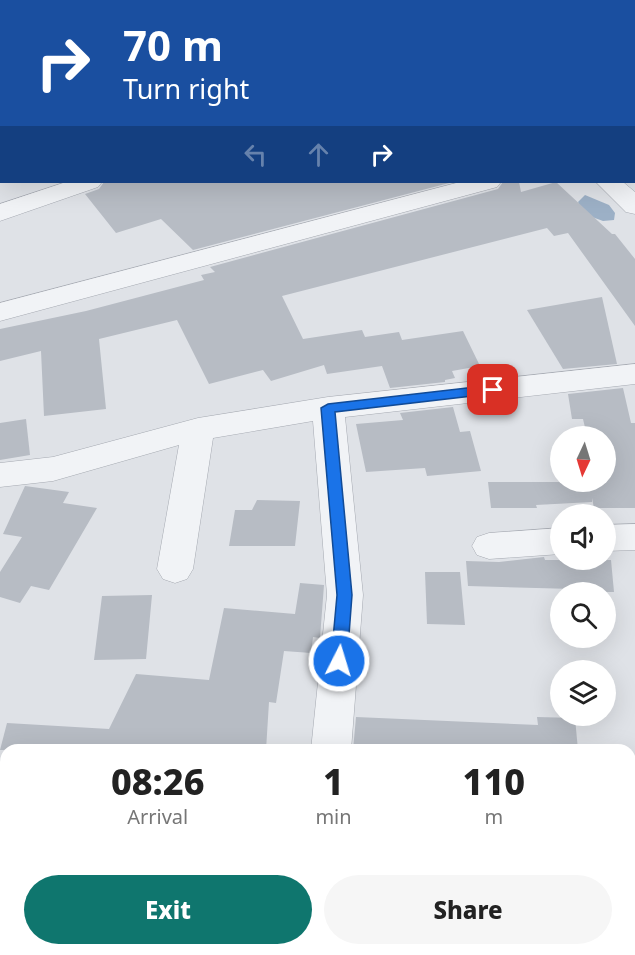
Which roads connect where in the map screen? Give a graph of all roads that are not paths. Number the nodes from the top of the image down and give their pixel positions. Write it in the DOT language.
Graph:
graph roads {
  1 [pos="86,183"];
  2 [pos="484,183"];
  3 [pos="609,183"];
  4 [pos="635,206"];
  5 [pos="0,213"];
  6 [pos="0,312"];
  7 [pos="635,374"];
  8 [pos="328,408"];
  9 [pos="198,429"];
  10 [pos="0,475"];
  11 [pos="635,537"];
  12 [pos="616,538"];
  13 [pos="550,542"];
  14 [pos="489,546"];
  15 [pos="175,569"];
  16 [pos="332,744"];
  1 -- 5 [label="street"];
  2 -- 6 [label="street"];
  3 -- 4 [label="street"];
  7 -- 8 [label="street"];
  8 -- 9 [label="street"];
  8 -- 16 [label="street"];
  9 -- 10 [label="street"];
  9 -- 15 [label="street"];
  11 -- 12 [label="street"];
  13 -- 14 [label="street"];
}
